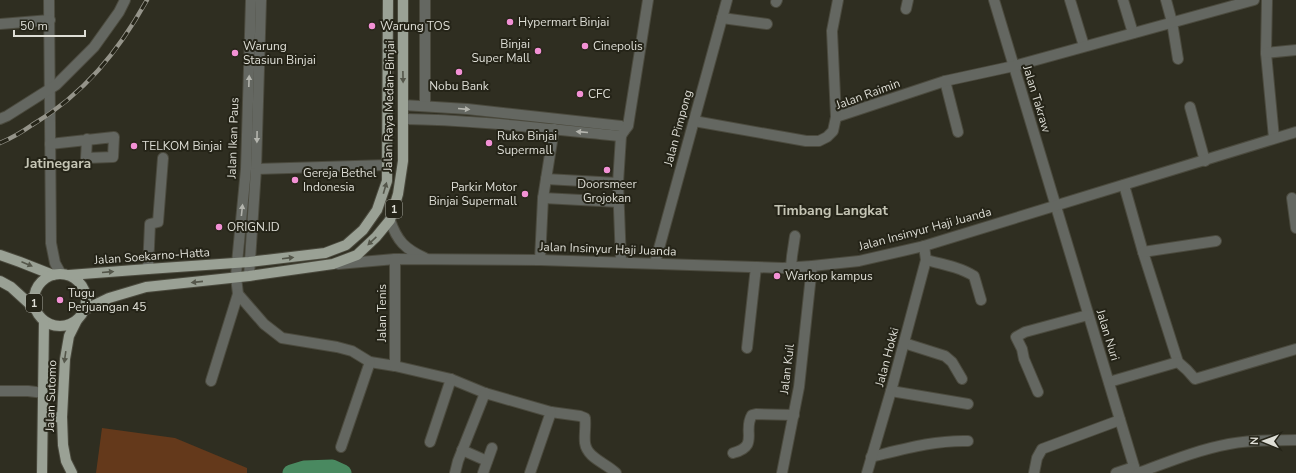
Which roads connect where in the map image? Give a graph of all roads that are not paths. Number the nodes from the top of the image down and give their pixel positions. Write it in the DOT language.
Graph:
graph roads {
  1 [pos="49,0"];
  2 [pos="125,0"];
  3 [pos="388,0"];
  4 [pos="403,0"];
  5 [pos="425,0"];
  6 [pos="648,0"];
  7 [pos="727,0"];
  8 [pos="838,0"];
  9 [pos="994,0"];
  10 [pos="1070,0"];
  11 [pos="1123,0"];
  12 [pos="1166,0"];
  13 [pos="1254,0"];
  14 [pos="1267,0"];
  15 [pos="252,1"];
  16 [pos="722,18"];
  17 [pos="50,20"];
  18 [pos="1172,22"];
  19 [pos="0,24"];
  20 [pos="767,24"];
  21 [pos="1133,33"];
  22 [pos="389,38"];
  23 [pos="403,38"];
  24 [pos="1084,46"];
  25 [pos="1296,50"];
  26 [pos="1266,53"];
  27 [pos="1178,59"];
  28 [pos="1014,66"];
  29 [pos="945,81"];
  30 [pos="50,90"];
  31 [pos="403,105"];
  32 [pos="425,106"];
  33 [pos="440,107"];
  34 [pos="1190,107"];
  35 [pos="836,116"];
  36 [pos="0,119"];
  37 [pos="404,119"];
  38 [pos="440,120"];
  39 [pos="694,120"];
  40 [pos="554,130"];
  41 [pos="958,132"];
  42 [pos="1296,132"];
  43 [pos="622,134"];
  44 [pos="1274,138"];
  45 [pos="87,139"];
  46 [pos="50,144"];
  47 [pos="163,158"];
  48 [pos="1205,161"];
  49 [pos="388,165"];
  50 [pos="256,169"];
  51 [pos="546,179"];
  52 [pos="618,183"];
  53 [pos="1124,185"];
  54 [pos="543,198"];
  55 [pos="1292,198"];
  56 [pos="619,202"];
  57 [pos="1056,205"];
  58 [pos="390,220"];
  59 [pos="1296,226"];
  60 [pos="795,236"];
  61 [pos="1216,241"];
  62 [pos="924,246"];
  63 [pos="1143,252"];
  64 [pos="0,255"];
  65 [pos="395,259"];
  66 [pos="429,260"];
  67 [pos="540,260"];
  68 [pos="926,260"];
  69 [pos="249,262"];
  70 [pos="621,262"];
  71 [pos="236,263"];
  72 [pos="655,263"];
  73 [pos="333,264"];
  74 [pos="812,266"];
  75 [pos="756,267"];
  76 [pos="792,267"];
  77 [pos="148,269"];
  78 [pos="61,275"];
  79 [pos="249,276"];
  80 [pos="236,278"];
  81 [pos="0,280"];
  82 [pos="238,294"];
  83 [pos="980,300"];
  84 [pos="34,308"];
  85 [pos="84,310"];
  86 [pos="1088,315"];
  87 [pos="77,320"];
  88 [pos="44,321"];
  89 [pos="904,343"];
  90 [pos="747,348"];
  91 [pos="1296,348"];
  92 [pos="370,362"];
  93 [pos="1178,362"];
  94 [pos="395,366"];
  95 [pos="451,379"];
  96 [pos="962,379"];
  97 [pos="211,381"];
  98 [pos="1109,382"];
  99 [pos="0,391"];
  100 [pos="891,391"];
  101 [pos="1038,392"];
  102 [pos="44,393"];
  103 [pos="485,393"];
  104 [pos="968,404"];
  105 [pos="551,412"];
  106 [pos="794,416"];
  107 [pos="62,417"];
  108 [pos="43,418"];
  109 [pos="1120,420"];
  110 [pos="1296,440"];
  111 [pos="968,441"];
  112 [pos="430,442"];
  113 [pos="341,447"];
  114 [pos="492,448"];
  115 [pos="462,450"];
  116 [pos="733,453"];
  117 [pos="872,457"];
  118 [pos="488,461"];
  119 [pos="1136,471"];
  120 [pos="42,473"];
  121 [pos="72,473"];
  122 [pos="455,473"];
  123 [pos="483,473"];
  124 [pos="530,473"];
  125 [pos="616,473"];
  126 [pos="782,473"];
  127 [pos="867,473"];
  128 [pos="1034,473"];
  129 [pos="1116,473"];
  1 -- 17 [label="street"];
  2 -- 30 [label="street"];
  3 -- 22 [label="main road, Jalan Raya Medan-Binjai / 1"];
  4 -- 23 [label="main road, Jalan Raya Medan-Binjai / 1"];
  5 -- 32 [label="street"];
  6 -- 43 [label="street"];
  7 -- 16 [label="street, Jalan Pimpong"];
  8 -- 35 [label="street"];
  9 -- 28 [label="street, Jalan Takraw"];
  10 -- 24 [label="street"];
  11 -- 21 [label="street"];
  12 -- 18 [label="street"];
  13 -- 18 [label="street, Jalan Raimin"];
  14 -- 26 [label="street"];
  15 -- 50 [label="street, Jalan Ikan Paus, one-way"];
  71 -- 15 [label="street, Jalan Ikan Paus, one-way"];
  16 -- 20 [label="street"];
  16 -- 39 [label="street, Jalan Pimpong"];
  17 -- 19 [label="street"];
  17 -- 30 [label="street"];
  18 -- 21 [label="street, Jalan Raimin"];
  18 -- 27 [label="street"];
  21 -- 24 [label="street, Jalan Raimin"];
  22 -- 23 [label="main road"];
  22 -- 49 [label="main road, Jalan Raya Medan-Binjai / 1"];
  23 -- 31 [label="main road, Jalan Raya Medan-Binjai / 1, one-way"];
  24 -- 28 [label="street, Jalan Raimin"];
  25 -- 26 [label="street"];
  26 -- 44 [label="street"];
  28 -- 29 [label="street, Jalan Raimin"];
  28 -- 57 [label="street, Jalan Takraw"];
  29 -- 35 [label="street, Jalan Raimin"];
  29 -- 41 [label="street"];
  30 -- 36 [label="street"];
  30 -- 46 [label="street"];
  31 -- 32 [label="street"];
  31 -- 37 [label="main road, Jalan Raya Medan-Binjai / 1"];
  32 -- 33 [label="street"];
  33 -- 38 [label="street"];
  33 -- 43 [label="street, one-way"];
  34 -- 48 [label="street"];
  35 -- 39 [label="street, Jalan Raimin"];
  37 -- 38 [label="street"];
  37 -- 58 [label="main road, Jalan Raya Medan-Binjai / 1"];
  38 -- 40 [label="street"];
  39 -- 72 [label="street, Jalan Pimpong"];
  43 -- 40 [label="street, one-way"];
  40 -- 51 [label="street"];
  42 -- 44 [label="street, Jalan Insinyur Haji Juanda"];
  43 -- 52 [label="street"];
  44 -- 48 [label="street, Jalan Insinyur Haji Juanda"];
  45 -- 46 [label="street"];
  46 -- 78 [label="street"];
  47 -- 77 [label="street"];
  48 -- 53 [label="street, Jalan Insinyur Haji Juanda"];
  49 -- 50 [label="street"];
  69 -- 49 [label="main road, Jalan Raya Medan-Binjai / 1, one-way"];
  50 -- 69 [label="street, Jalan Ikan Paus"];
  51 -- 52 [label="street"];
  51 -- 54 [label="street"];
  52 -- 56 [label="street"];
  53 -- 57 [label="street, Jalan Insinyur Haji Juanda"];
  53 -- 63 [label="street"];
  54 -- 56 [label="street"];
  54 -- 67 [label="street"];
  55 -- 59 [label="street"];
  56 -- 70 [label="street"];
  57 -- 62 [label="street, Jalan Insinyur Haji Juanda"];
  57 -- 86 [label="street, Jalan Nuri"];
  58 -- 66 [label="street, Jalan Insinyur Haji Juanda"];
  58 -- 73 [label="main road, Jalan Raya Medan-Binjai / 1, one-way"];
  60 -- 76 [label="street"];
  61 -- 63 [label="street"];
  62 -- 68 [label="street, Jalan Hokki"];
  62 -- 74 [label="street, Jalan Insinyur Haji Juanda"];
  63 -- 93 [label="street"];
  64 -- 78 [label="main road, 1, one-way"];
  65 -- 66 [label="street, Jalan Insinyur Haji Juanda"];
  65 -- 73 [label="street, Jalan Insinyur Haji Juanda"];
  65 -- 94 [label="street, Jalan Tenis"];
  66 -- 67 [label="street, Jalan Insinyur Haji Juanda"];
  67 -- 70 [label="street, Jalan Insinyur Haji Juanda"];
  68 -- 83 [label="street"];
  68 -- 89 [label="street, Jalan Hokki"];
  69 -- 71 [label="main road, Jalan Raya Medan-Binjai / 1"];
  69 -- 79 [label="street, Jalan Ikan Paus"];
  70 -- 72 [label="street, Jalan Insinyur Haji Juanda"];
  71 -- 77 [label="main road, Jalan Soekarno-Hatta / 1"];
  71 -- 80 [label="street, Jalan Ikan Paus"];
  72 -- 75 [label="street, Jalan Insinyur Haji Juanda"];
  73 -- 79 [label="main road, Jalan Raya Medan-Binjai / 1"];
  74 -- 76 [label="street, Jalan Insinyur Haji Juanda"];
  74 -- 106 [label="street, Jalan Kuil"];
  75 -- 76 [label="street, Jalan Insinyur Haji Juanda"];
  75 -- 90 [label="street"];
  78 -- 77 [label="main road, Jalan Soekarno-Hatta / 1, one-way"];
  78 -- 84 [label="main road, 1"];
  78 -- 85 [label="main road, 1"];
  79 -- 80 [label="main road, 1"];
  80 -- 82 [label="street, Jalan Ikan Paus"];
  80 -- 85 [label="main road, 1, one-way"];
  81 -- 84 [label="main road, 1"];
  82 -- 92 [label="street"];
  82 -- 97 [label="street"];
  84 -- 88 [label="main road, 1"];
  85 -- 87 [label="main road, 1"];
  86 -- 98 [label="street, Jalan Nuri"];
  86 -- 101 [label="street"];
  87 -- 88 [label="main road, 1"];
  87 -- 107 [label="main road, Jalan Sutomo, one-way"];
  88 -- 102 [label="main road, Jalan Sutomo"];
  89 -- 96 [label="street"];
  89 -- 100 [label="street, Jalan Hokki"];
  91 -- 93 [label="street"];
  92 -- 94 [label="street"];
  92 -- 113 [label="street"];
  93 -- 98 [label="street"];
  94 -- 95 [label="street"];
  95 -- 103 [label="street"];
  95 -- 112 [label="street"];
  98 -- 109 [label="street, Jalan Nuri"];
  99 -- 102 [label="street"];
  100 -- 104 [label="street"];
  100 -- 117 [label="street, Jalan Hokki"];
  102 -- 108 [label="main road, Jalan Sutomo"];
  103 -- 105 [label="street"];
  103 -- 115 [label="street"];
  105 -- 124 [label="street"];
  105 -- 125 [label="street"];
  106 -- 116 [label="street"];
  106 -- 126 [label="street, Jalan Kuil"];
  107 -- 108 [label="main road"];
  107 -- 121 [label="main road, Jalan Sutomo"];
  108 -- 120 [label="main road, Jalan Sutomo"];
  109 -- 119 [label="street, Jalan Nuri"];
  109 -- 128 [label="street"];
  110 -- 119 [label="street"];
  111 -- 117 [label="street"];
  114 -- 118 [label="street"];
  115 -- 118 [label="street"];
  115 -- 122 [label="street"];
  117 -- 127 [label="street, Jalan Hokki"];
  118 -- 123 [label="street"];
  119 -- 129 [label="street"];
}
